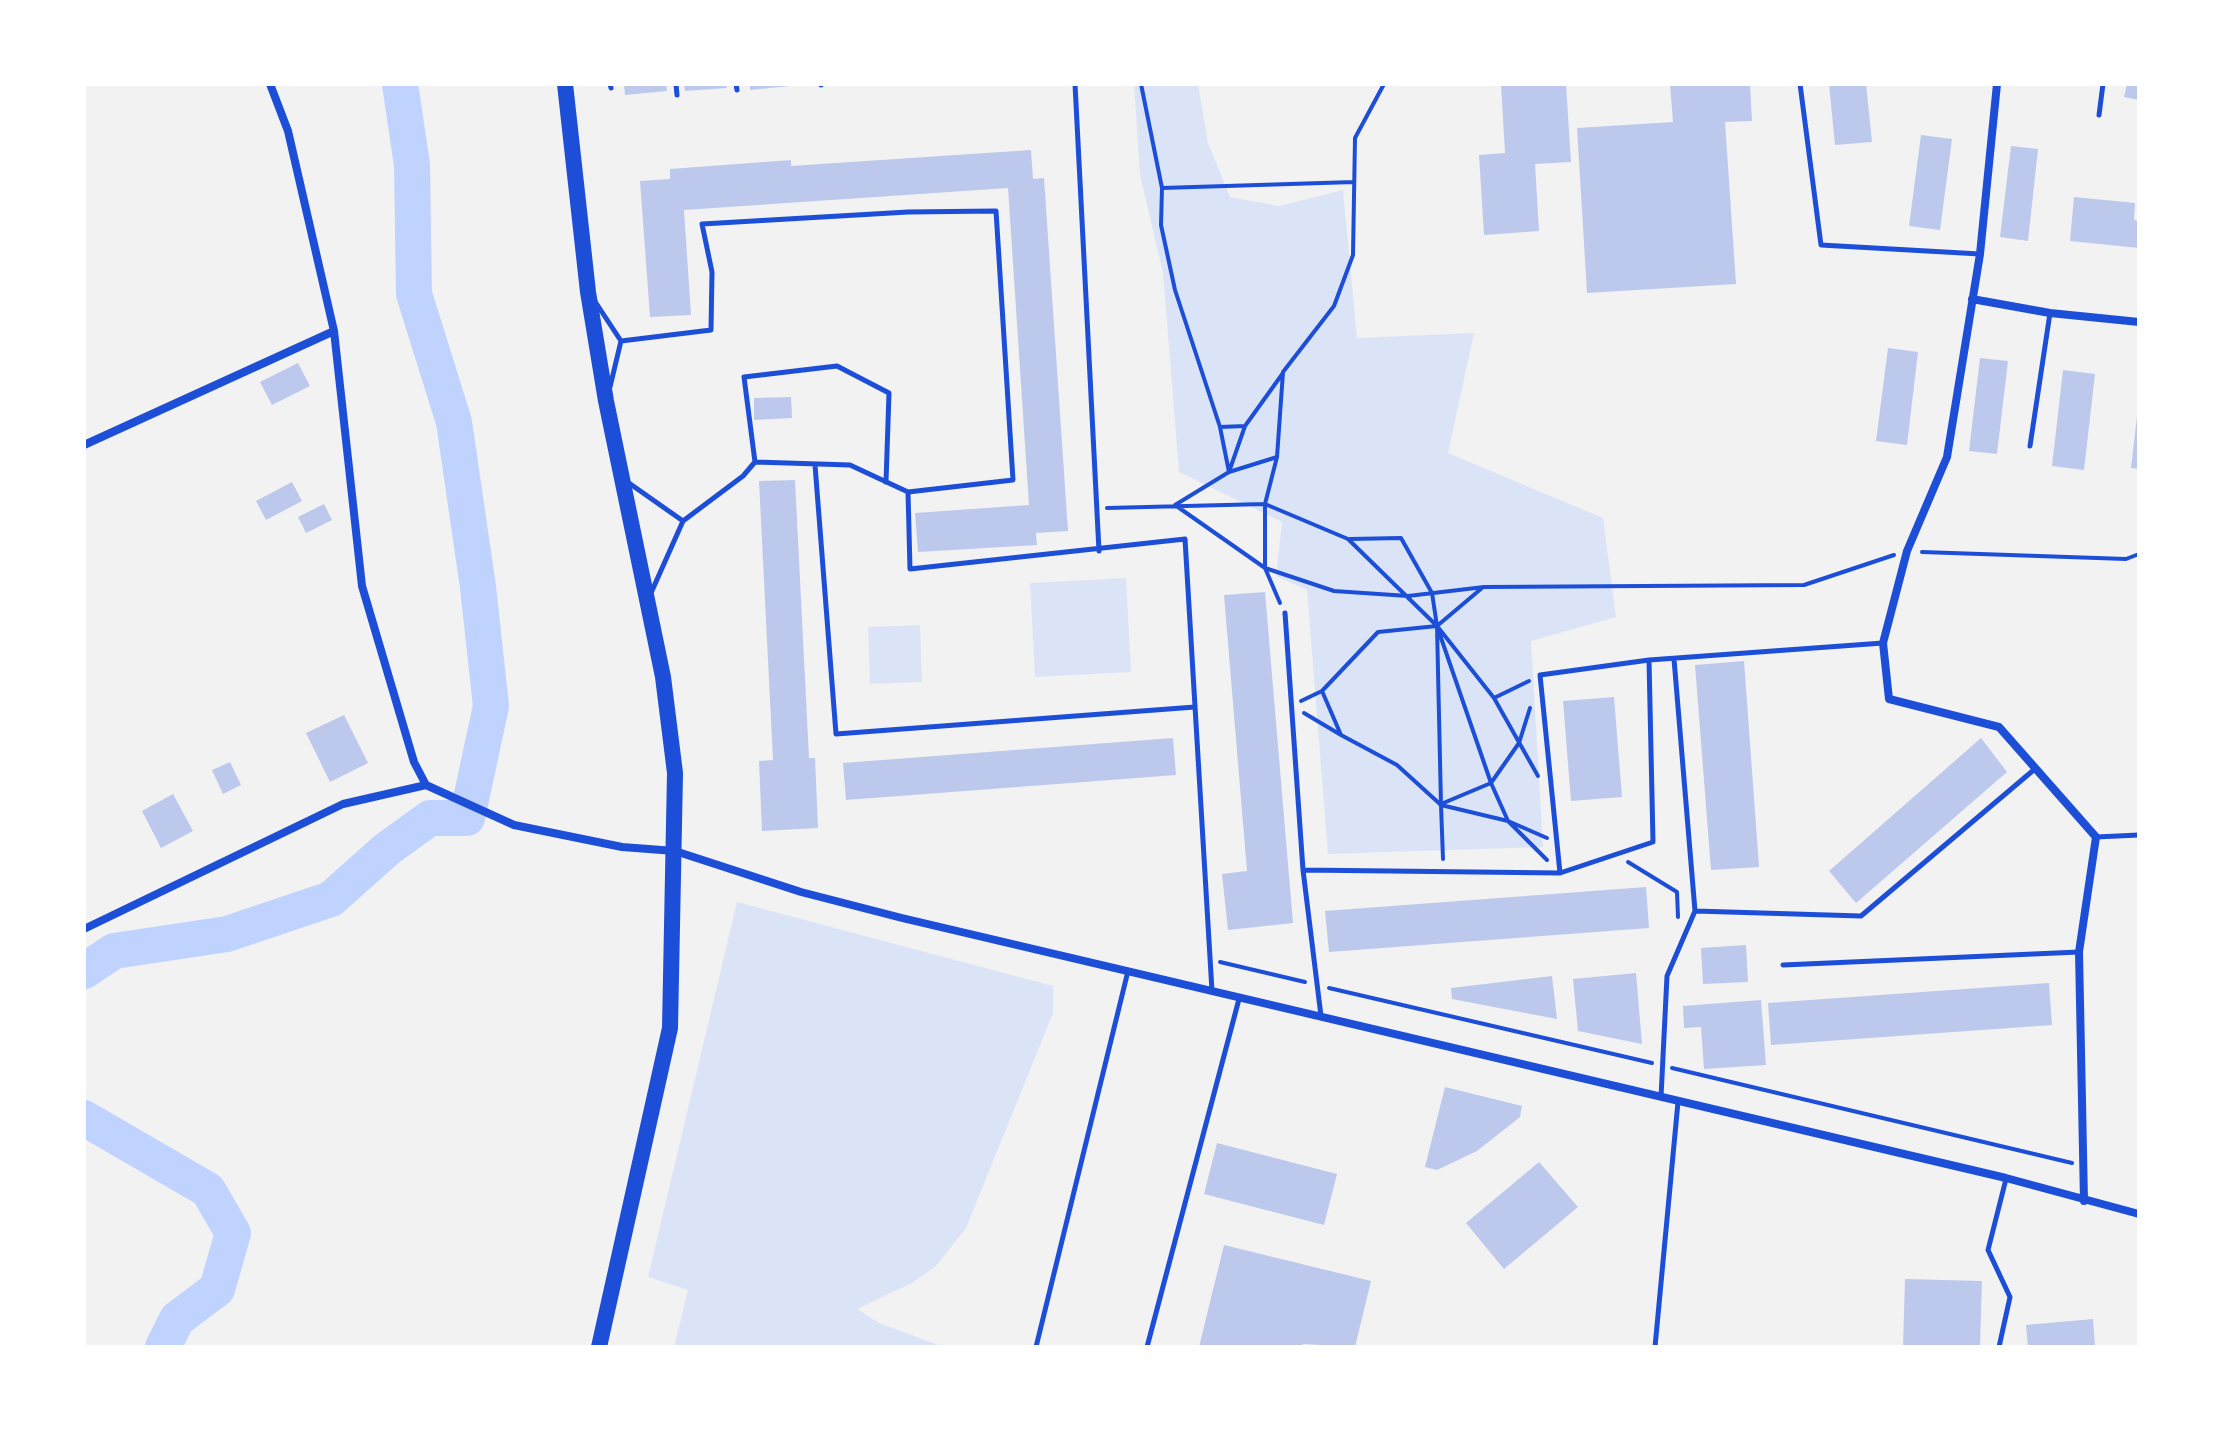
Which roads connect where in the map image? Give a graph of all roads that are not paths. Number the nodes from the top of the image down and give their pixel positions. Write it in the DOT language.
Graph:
graph roads {
  1 [pos="270,84"];
  2 [pos="565,84"];
  3 [pos="676,84"];
  4 [pos="1075,84"];
  5 [pos="1800,84"];
  6 [pos="1997,84"];
  7 [pos="2103,84"];
  8 [pos="677,95"];
  9 [pos="2099,115"];
  10 [pos="1980,254"];
  11 [pos="588,292"];
  12 [pos="1972,299"];
  13 [pos="2050,313"];
  14 [pos="2139,322"];
  15 [pos="334,331"];
  16 [pos="621,341"];
  17 [pos="606,401"];
  18 [pos="84,445"];
  19 [pos="2030,446"];
  20 [pos="755,462"];
  21 [pos="815,465"];
  22 [pos="622,478"];
  23 [pos="886,482"];
  24 [pos="908,492"];
  25 [pos="683,521"];
  26 [pos="1099,551"];
  27 [pos="646,603"];
  28 [pos="1285,613"];
  29 [pos="1883,643"];
  30 [pos="1674,659"];
  31 [pos="1649,660"];
  32 [pos="1195,707"];
  33 [pos="2036,768"];
  34 [pos="426,785"];
  35 [pos="2139,835"];
  36 [pos="2096,837"];
  37 [pos="675,851"];
  38 [pos="1303,870"];
  39 [pos="1560,873"];
  40 [pos="1695,911"];
  41 [pos="84,929"];
  42 [pos="2079,952"];
  43 [pos="1783,965"];
  44 [pos="1128,971"];
  45 [pos="1212,992"];
  46 [pos="1239,999"];
  47 [pos="1321,1016"];
  48 [pos="1661,1098"];
  49 [pos="1678,1102"];
  50 [pos="2006,1178"];
  51 [pos="2084,1201"];
  52 [pos="2139,1214"];
  53 [pos="599,1347"];
  54 [pos="1036,1347"];
  55 [pos="1147,1347"];
  56 [pos="1655,1347"];
  57 [pos="1999,1347"];
  1 -- 15 [label="street"];
  2 -- 11 [label="main road"];
  3 -- 8 [label="lane"];
  4 -- 26 [label="lane"];
  5 -- 10 [label="lane"];
  6 -- 10 [label="street"];
  7 -- 9 [label="lane"];
  10 -- 12 [label="street"];
  11 -- 16 [label="lane"];
  11 -- 17 [label="main road"];
  12 -- 13 [label="street"];
  12 -- 29 [label="street"];
  13 -- 14 [label="street"];
  13 -- 19 [label="lane"];
  15 -- 18 [label="street"];
  15 -- 34 [label="street"];
  16 -- 17 [label="lane"];
  16 -- 24 [label="lane"];
  17 -- 22 [label="main road"];
  20 -- 21 [label="lane"];
  20 -- 23 [label="lane"];
  20 -- 25 [label="lane"];
  21 -- 23 [label="lane"];
  21 -- 32 [label="lane"];
  22 -- 25 [label="lane"];
  22 -- 27 [label="main road"];
  23 -- 24 [label="lane"];
  24 -- 26 [label="lane"];
  25 -- 27 [label="lane"];
  26 -- 32 [label="lane"];
  27 -- 37 [label="main road"];
  28 -- 38 [label="lane"];
  29 -- 30 [label="lane"];
  29 -- 33 [label="street"];
  30 -- 31 [label="lane"];
  30 -- 40 [label="lane"];
  31 -- 39 [label="lane"];
  31 -- 39 [label="lane"];
  32 -- 45 [label="lane"];
  33 -- 36 [label="street"];
  33 -- 40 [label="lane"];
  34 -- 37 [label="street"];
  34 -- 41 [label="street"];
  35 -- 36 [label="lane"];
  36 -- 42 [label="street"];
  37 -- 44 [label="street"];
  37 -- 53 [label="main road"];
  38 -- 39 [label="lane"];
  38 -- 47 [label="lane"];
  40 -- 48 [label="lane"];
  42 -- 43 [label="lane"];
  42 -- 51 [label="street"];
  44 -- 45 [label="street"];
  44 -- 54 [label="lane"];
  45 -- 46 [label="street"];
  46 -- 47 [label="street"];
  46 -- 55 [label="lane"];
  47 -- 48 [label="street"];
  48 -- 49 [label="street"];
  49 -- 50 [label="street"];
  49 -- 56 [label="lane"];
  50 -- 51 [label="street"];
  50 -- 57 [label="lane"];
  51 -- 52 [label="street"];
}
